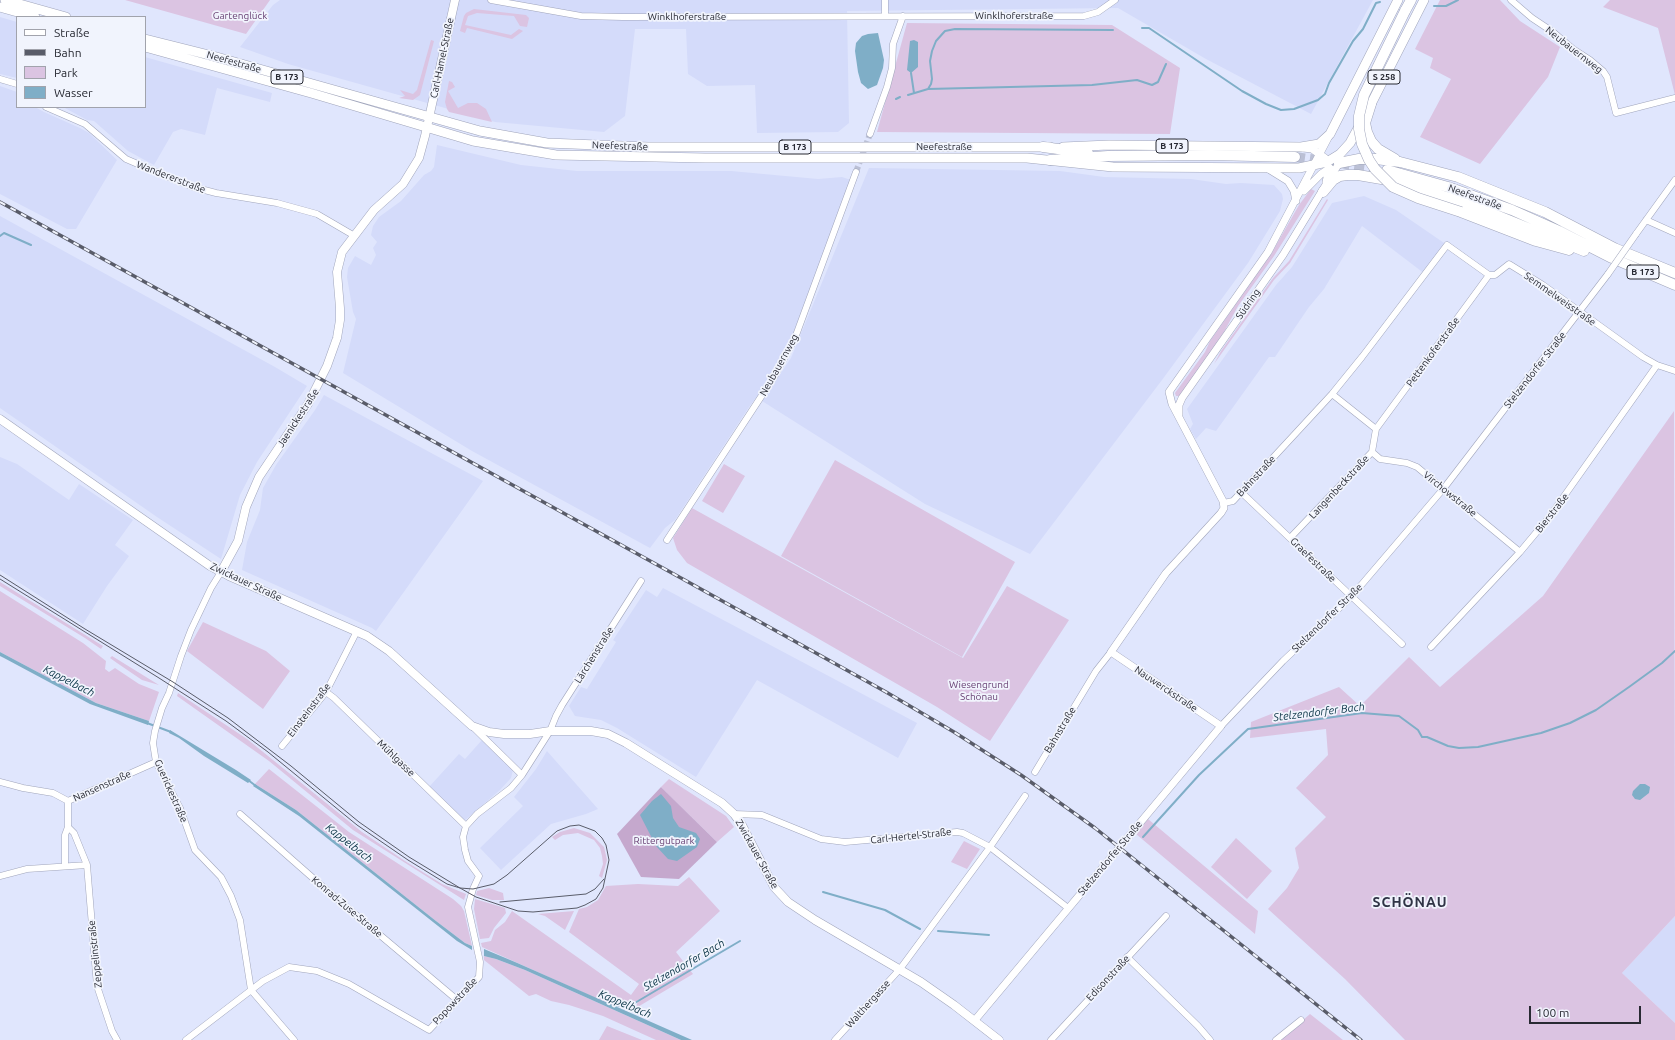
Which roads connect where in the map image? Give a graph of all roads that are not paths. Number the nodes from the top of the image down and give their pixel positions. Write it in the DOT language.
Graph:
graph roads {
  1 [pos="5,0"];
  2 [pos="455,0"];
  3 [pos="491,0"];
  4 [pos="885,0"];
  5 [pos="1115,0"];
  6 [pos="1398,0"];
  7 [pos="1411,0"];
  8 [pos="1424,0"];
  9 [pos="1511,0"];
  10 [pos="0,7"];
  11 [pos="32,16"];
  12 [pos="62,16"];
  13 [pos="885,16"];
  14 [pos="903,16"];
  15 [pos="146,39"];
  16 [pos="146,47"];
  17 [pos="0,79"];
  18 [pos="16,84"];
  19 [pos="1675,98"];
  20 [pos="1371,104"];
  21 [pos="48,108"];
  22 [pos="429,117"];
  23 [pos="427,128"];
  24 [pos="870,134"];
  25 [pos="1330,134"];
  26 [pos="1350,143"];
  27 [pos="1043,147"];
  28 [pos="1301,147"];
  29 [pos="1320,154"];
  30 [pos="1108,156"];
  31 [pos="1295,157"];
  32 [pos="1050,160"];
  33 [pos="1400,162"];
  34 [pos="1339,163"];
  35 [pos="1314,166"];
  36 [pos="1328,166"];
  37 [pos="1266,167"];
  38 [pos="1388,170"];
  39 [pos="856,172"];
  40 [pos="1675,180"];
  41 [pos="1323,192"];
  42 [pos="1296,201"];
  43 [pos="1646,220"];
  44 [pos="1675,233"];
  45 [pos="353,235"];
  46 [pos="1610,255"];
  47 [pos="1675,273"];
  48 [pos="1489,275"];
  49 [pos="1675,285"];
  50 [pos="1580,312"];
  51 [pos="1656,365"];
  52 [pos="1675,370"];
  53 [pos="1332,394"];
  54 [pos="1179,417"];
  55 [pos="0,419"];
  56 [pos="1376,429"];
  57 [pos="1372,452"];
  58 [pos="1444,488"];
  59 [pos="1241,492"];
  60 [pos="1224,504"];
  61 [pos="1290,538"];
  62 [pos="667,540"];
  63 [pos="1520,552"];
  64 [pos="221,572"];
  65 [pos="641,581"];
  66 [pos="1351,597"];
  67 [pos="357,631"];
  68 [pos="1402,644"];
  69 [pos="1431,647"];
  70 [pos="1111,652"];
  71 [pos="326,692"];
  72 [pos="472,726"];
  73 [pos="1221,726"];
  74 [pos="550,731"];
  75 [pos="282,746"];
  76 [pos="156,762"];
  77 [pos="1035,772"];
  78 [pos="522,775"];
  79 [pos="0,782"];
  80 [pos="1025,796"];
  81 [pos="68,801"];
  82 [pos="240,814"];
  83 [pos="734,814"];
  84 [pos="466,826"];
  85 [pos="68,827"];
  86 [pos="990,848"];
  87 [pos="87,865"];
  88 [pos="65,866"];
  89 [pos="0,876"];
  90 [pos="1068,908"];
  91 [pos="1166,916"];
  92 [pos="1127,957"];
  93 [pos="900,969"];
  94 [pos="251,990"];
  95 [pos="456,999"];
  96 [pos="975,1020"];
  97 [pos="1301,1020"];
  98 [pos="117,1040"];
  99 [pos="186,1040"];
  100 [pos="294,1040"];
  101 [pos="835,1040"];
  102 [pos="999,1040"];
  103 [pos="1051,1040"];
  104 [pos="1210,1040"];
  105 [pos="1276,1040"];
  1 -- 12 [label="main road"];
  2 -- 22 [label="main road, Carl-Hamel-Straße"];
  3 -- 13 [label="street, Winklhoferstraße"];
  4 -- 13 [label="street"];
  5 -- 14 [label="street, Winklhoferstraße"];
  6 -- 25 [label="main road, Südring"];
  7 -- 46 [label="highway, bridge"];
  8 -- 20 [label="main road, Südring / S 258"];
  9 -- 19 [label="street, Neubauernweg"];
  10 -- 11 [label="main road"];
  13 -- 14 [label="street, Winklhoferstraße"];
  14 -- 24 [label="street"];
  15 -- 22 [label="main road, Neefestraße / B 173"];
  16 -- 23 [label="main road, Neefestraße / B 173"];
  17 -- 18 [label="street"];
  20 -- 26 [label="main road, Südring"];
  20 -- 33 [label="highway"];
  21 -- 45 [label="street, Wandererstraße"];
  22 -- 23 [label="main road, Jaenickestraße"];
  22 -- 27 [label="main road, Neefestraße / B 173"];
  23 -- 32 [label="main road, Neefestraße / B 173"];
  23 -- 45 [label="main road, Jaenickestraße"];
  25 -- 28 [label="main road, Südring"];
  25 -- 29 [label="street, Südring"];
  26 -- 34 [label="street, Südring"];
  26 -- 36 [label="main road, Südring"];
  27 -- 28 [label="main road, B 173"];
  27 -- 30 [label="highway, Neefestraße / B 173"];
  28 -- 29 [label="street"];
  29 -- 35 [label="street, Südring"];
  29 -- 36 [label="street"];
  30 -- 31 [label="highway, Neefestraße / B 173"];
  30 -- 32 [label="highway, Neefestraße / B 173"];
  32 -- 37 [label="main road, Neefestraße"];
  33 -- 34 [label="highway"];
  33 -- 46 [label="highway"];
  34 -- 36 [label="street, Neefestraße"];
  34 -- 41 [label="street, Südring"];
  35 -- 36 [label="main road, Neefestraße"];
  35 -- 37 [label="main road, Neefestraße"];
  35 -- 42 [label="street, Südring"];
  36 -- 41 [label="street, Südring"];
  36 -- 42 [label="street, Südring"];
  37 -- 42 [label="street"];
  38 -- 46 [label="highway, Neefestraße / B 173"];
  39 -- 62 [label="street, Neubauernweg"];
  40 -- 43 [label="street, Stelzendorfer Straße"];
  41 -- 46 [label="highway"];
  41 -- 54 [label="street, Südring"];
  42 -- 54 [label="street, Südring"];
  43 -- 44 [label="street"];
  43 -- 50 [label="street, Stelzendorfer Straße, bridge"];
  45 -- 64 [label="main road, Jaenickestraße"];
  46 -- 47 [label="highway, Neefestraße / B 173"];
  46 -- 49 [label="highway, Neefestraße / B 173"];
  48 -- 50 [label="street, Semmelweisstraße"];
  48 -- 53 [label="street, Bahnstraße"];
  48 -- 56 [label="street, Pettenkoferstraße"];
  50 -- 51 [label="street, Semmelweisstraße"];
  50 -- 58 [label="street, Stelzendorfer Straße"];
  51 -- 52 [label="street, Semmelweisstraße"];
  51 -- 63 [label="street, Bierstraße"];
  53 -- 56 [label="street"];
  53 -- 59 [label="street, Bahnstraße"];
  54 -- 60 [label="street, Südring"];
  55 -- 64 [label="main road, Zwickauer Straße"];
  56 -- 57 [label="street, Langenbeckstraße"];
  57 -- 58 [label="street, Virchowstraße"];
  57 -- 61 [label="street, Langenbeckstraße"];
  58 -- 63 [label="street, Virchowstraße"];
  58 -- 66 [label="street, Stelzendorfer Straße"];
  59 -- 60 [label="street, Bahnstraße"];
  59 -- 61 [label="street, Graefestraße"];
  60 -- 70 [label="street, Bahnstraße"];
  61 -- 66 [label="street, Graefestraße"];
  63 -- 69 [label="street, Bierstraße"];
  64 -- 67 [label="main road, Zwickauer Straße"];
  64 -- 76 [label="street, Guerickestraße"];
  65 -- 74 [label="street, Lärchenstraße"];
  66 -- 68 [label="street, Graefestraße"];
  66 -- 73 [label="street, Stelzendorfer Straße"];
  67 -- 71 [label="street, Einsteinstraße"];
  67 -- 72 [label="main road, Zwickauer Straße"];
  70 -- 73 [label="street, Nauwerckstraße"];
  70 -- 77 [label="street, Bahnstraße"];
  71 -- 75 [label="street, Einsteinstraße"];
  71 -- 84 [label="street, Mühlgasse"];
  72 -- 74 [label="main road, Zwickauer Straße"];
  72 -- 78 [label="street, Zwickauer Straße"];
  73 -- 90 [label="street, Stelzendorfer Straße"];
  74 -- 78 [label="street"];
  74 -- 83 [label="main road, Zwickauer Straße"];
  76 -- 81 [label="street, Nansenstraße"];
  76 -- 94 [label="street, Guerickestraße"];
  78 -- 84 [label="street"];
  79 -- 81 [label="street, Nansenstraße"];
  80 -- 86 [label="street"];
  81 -- 85 [label="street"];
  82 -- 95 [label="street, Konrad-Zuse-Straße"];
  83 -- 86 [label="street, Carl-Hertel-Straße"];
  83 -- 93 [label="main road, Zwickauer Straße"];
  84 -- 95 [label="street, Popowstraße"];
  85 -- 87 [label="street, Zeppelinstraße"];
  85 -- 88 [label="street"];
  86 -- 90 [label="street, Carl-Hertel-Straße"];
  86 -- 93 [label="street"];
  87 -- 88 [label="street"];
  87 -- 98 [label="street, Zeppelinstraße"];
  88 -- 89 [label="street"];
  90 -- 96 [label="street, Stelzendorfer Straße"];
  91 -- 92 [label="street, Edisonstraße"];
  92 -- 103 [label="street, Edisonstraße"];
  92 -- 104 [label="street"];
  93 -- 96 [label="main road, Zwickauer Straße"];
  93 -- 101 [label="street, Walthergasse"];
  94 -- 95 [label="street, Popowstraße"];
  94 -- 99 [label="street, Popowstraße"];
  94 -- 100 [label="street"];
  96 -- 102 [label="main road, Zwickauer Straße"];
  97 -- 105 [label="street"];
}
